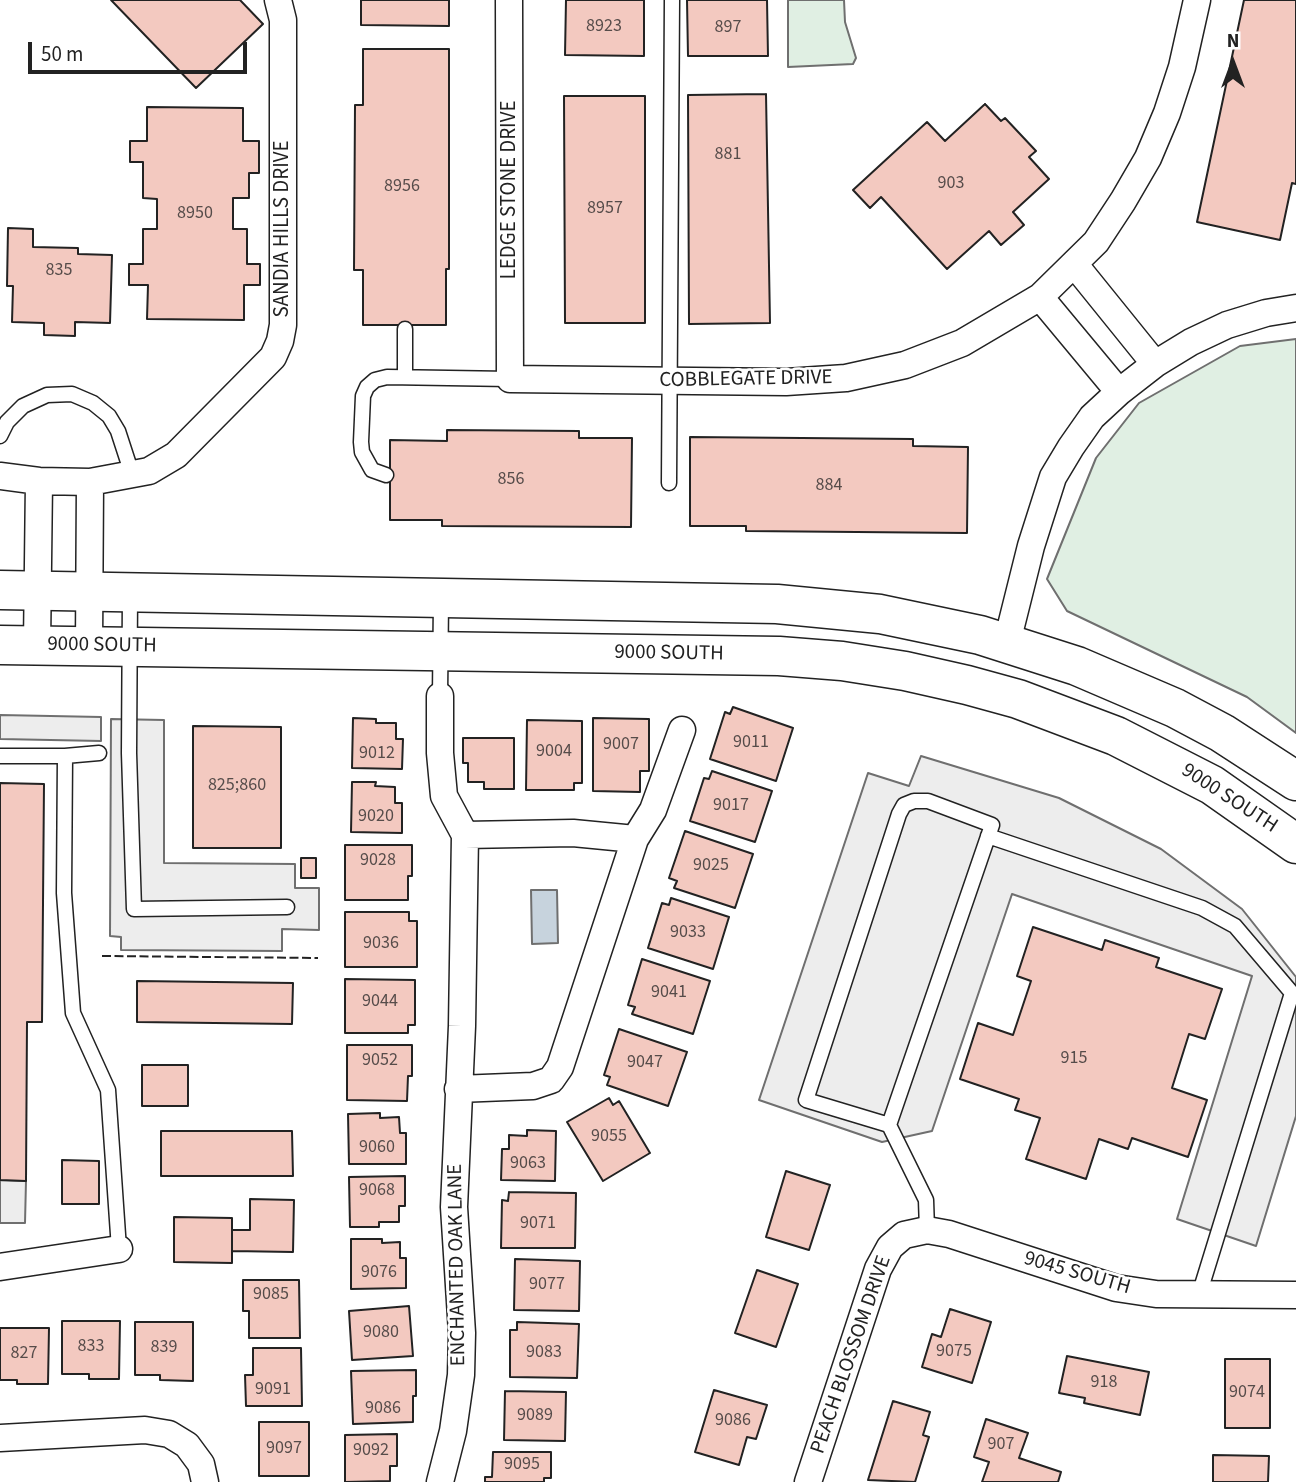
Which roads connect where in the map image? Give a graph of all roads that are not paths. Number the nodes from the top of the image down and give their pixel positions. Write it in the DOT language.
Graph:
graph roads {
  1 [pos="278,0"];
  2 [pos="509,0"];
  3 [pos="672,0"];
  4 [pos="1197,0"];
  5 [pos="1075,265"];
  6 [pos="1040,297"];
  7 [pos="1296,308"];
  8 [pos="405,329"];
  9 [pos="1155,364"];
  10 [pos="405,377"];
  11 [pos="510,379"];
  12 [pos="669,381"];
  13 [pos="1119,392"];
  14 [pos="0,436"];
  15 [pos="132,474"];
  16 [pos="386,475"];
  17 [pos="0,476"];
  18 [pos="38,481"];
  19 [pos="90,482"];
  20 [pos="669,483"];
  21 [pos="19,590"];
  22 [pos="90,592"];
  23 [pos="130,592"];
  24 [pos="441,598"];
  25 [pos="1007,642"];
  26 [pos="18,645"];
  27 [pos="89,646"];
  28 [pos="130,647"];
  29 [pos="440,651"];
  30 [pos="440,696"];
  31 [pos="682,730"];
  32 [pos="99,753"];
  33 [pos="0,756"];
  34 [pos="65,756"];
  35 [pos="1296,781"];
  36 [pos="465,835"];
  37 [pos="988,836"];
  38 [pos="635,839"];
  39 [pos="1296,844"];
  40 [pos="287,907"];
  41 [pos="458,1089"];
  42 [pos="889,1125"];
  43 [pos="916,1233"];
  44 [pos="119,1250"];
  45 [pos="0,1267"];
  46 [pos="1199,1295"];
  47 [pos="1296,1295"];
  48 [pos="0,1438"];
  49 [pos="205,1482"];
  50 [pos="440,1482"];
  51 [pos="808,1482"];
  1 -- 15 [label="street, SANDIA HILLS DRIVE"];
  2 -- 11 [label="street, LEDGE STONE DRIVE"];
  3 -- 12 [label="lane"];
  4 -- 5 [label="street, COBBLEGATE DRIVE"];
  5 -- 6 [label="street, COBBLEGATE DRIVE"];
  5 -- 9 [label="street"];
  6 -- 12 [label="street, COBBLEGATE DRIVE"];
  6 -- 13 [label="street"];
  7 -- 9 [label="street"];
  8 -- 10 [label="lane"];
  9 -- 13 [label="street"];
  10 -- 11 [label="lane"];
  10 -- 16 [label="lane"];
  11 -- 12 [label="street, COBBLEGATE DRIVE"];
  12 -- 20 [label="lane"];
  13 -- 25 [label="street"];
  14 -- 15 [label="lane"];
  15 -- 19 [label="street, SANDIA HILLS DRIVE"];
  17 -- 18 [label="street, SANDIA HILLS DRIVE"];
  18 -- 19 [label="street, SANDIA HILLS DRIVE"];
  18 -- 21 [label="street"];
  19 -- 22 [label="street"];
  21 -- 22 [label="main road"];
  21 -- 26 [label="street"];
  22 -- 23 [label="main road"];
  22 -- 27 [label="street"];
  23 -- 24 [label="main road"];
  23 -- 28 [label="lane"];
  24 -- 25 [label="main road"];
  24 -- 29 [label="lane"];
  25 -- 35 [label="main road"];
  26 -- 27 [label="main road, 9000 SOUTH"];
  27 -- 28 [label="main road, 9000 SOUTH"];
  28 -- 29 [label="main road, 9000 SOUTH"];
  28 -- 40 [label="lane"];
  29 -- 30 [label="lane"];
  29 -- 39 [label="main road, 9000 SOUTH"];
  30 -- 36 [label="street, ENCHANTED OAK LANE"];
  31 -- 38 [label="street"];
  32 -- 34 [label="lane"];
  33 -- 34 [label="lane"];
  34 -- 44 [label="lane"];
  36 -- 38 [label="street"];
  36 -- 41 [label="street, ENCHANTED OAK LANE"];
  37 -- 42 [label="lane"];
  37 -- 42 [label="lane"];
  37 -- 46 [label="lane"];
  38 -- 41 [label="street"];
  41 -- 50 [label="street, ENCHANTED OAK LANE"];
  42 -- 43 [label="lane"];
  43 -- 46 [label="street, 9045 SOUTH"];
  43 -- 51 [label="street, PEACH BLOSSOM DRIVE"];
  44 -- 45 [label="street"];
  46 -- 47 [label="street, 9045 SOUTH"];
  48 -- 49 [label="street"];
}
